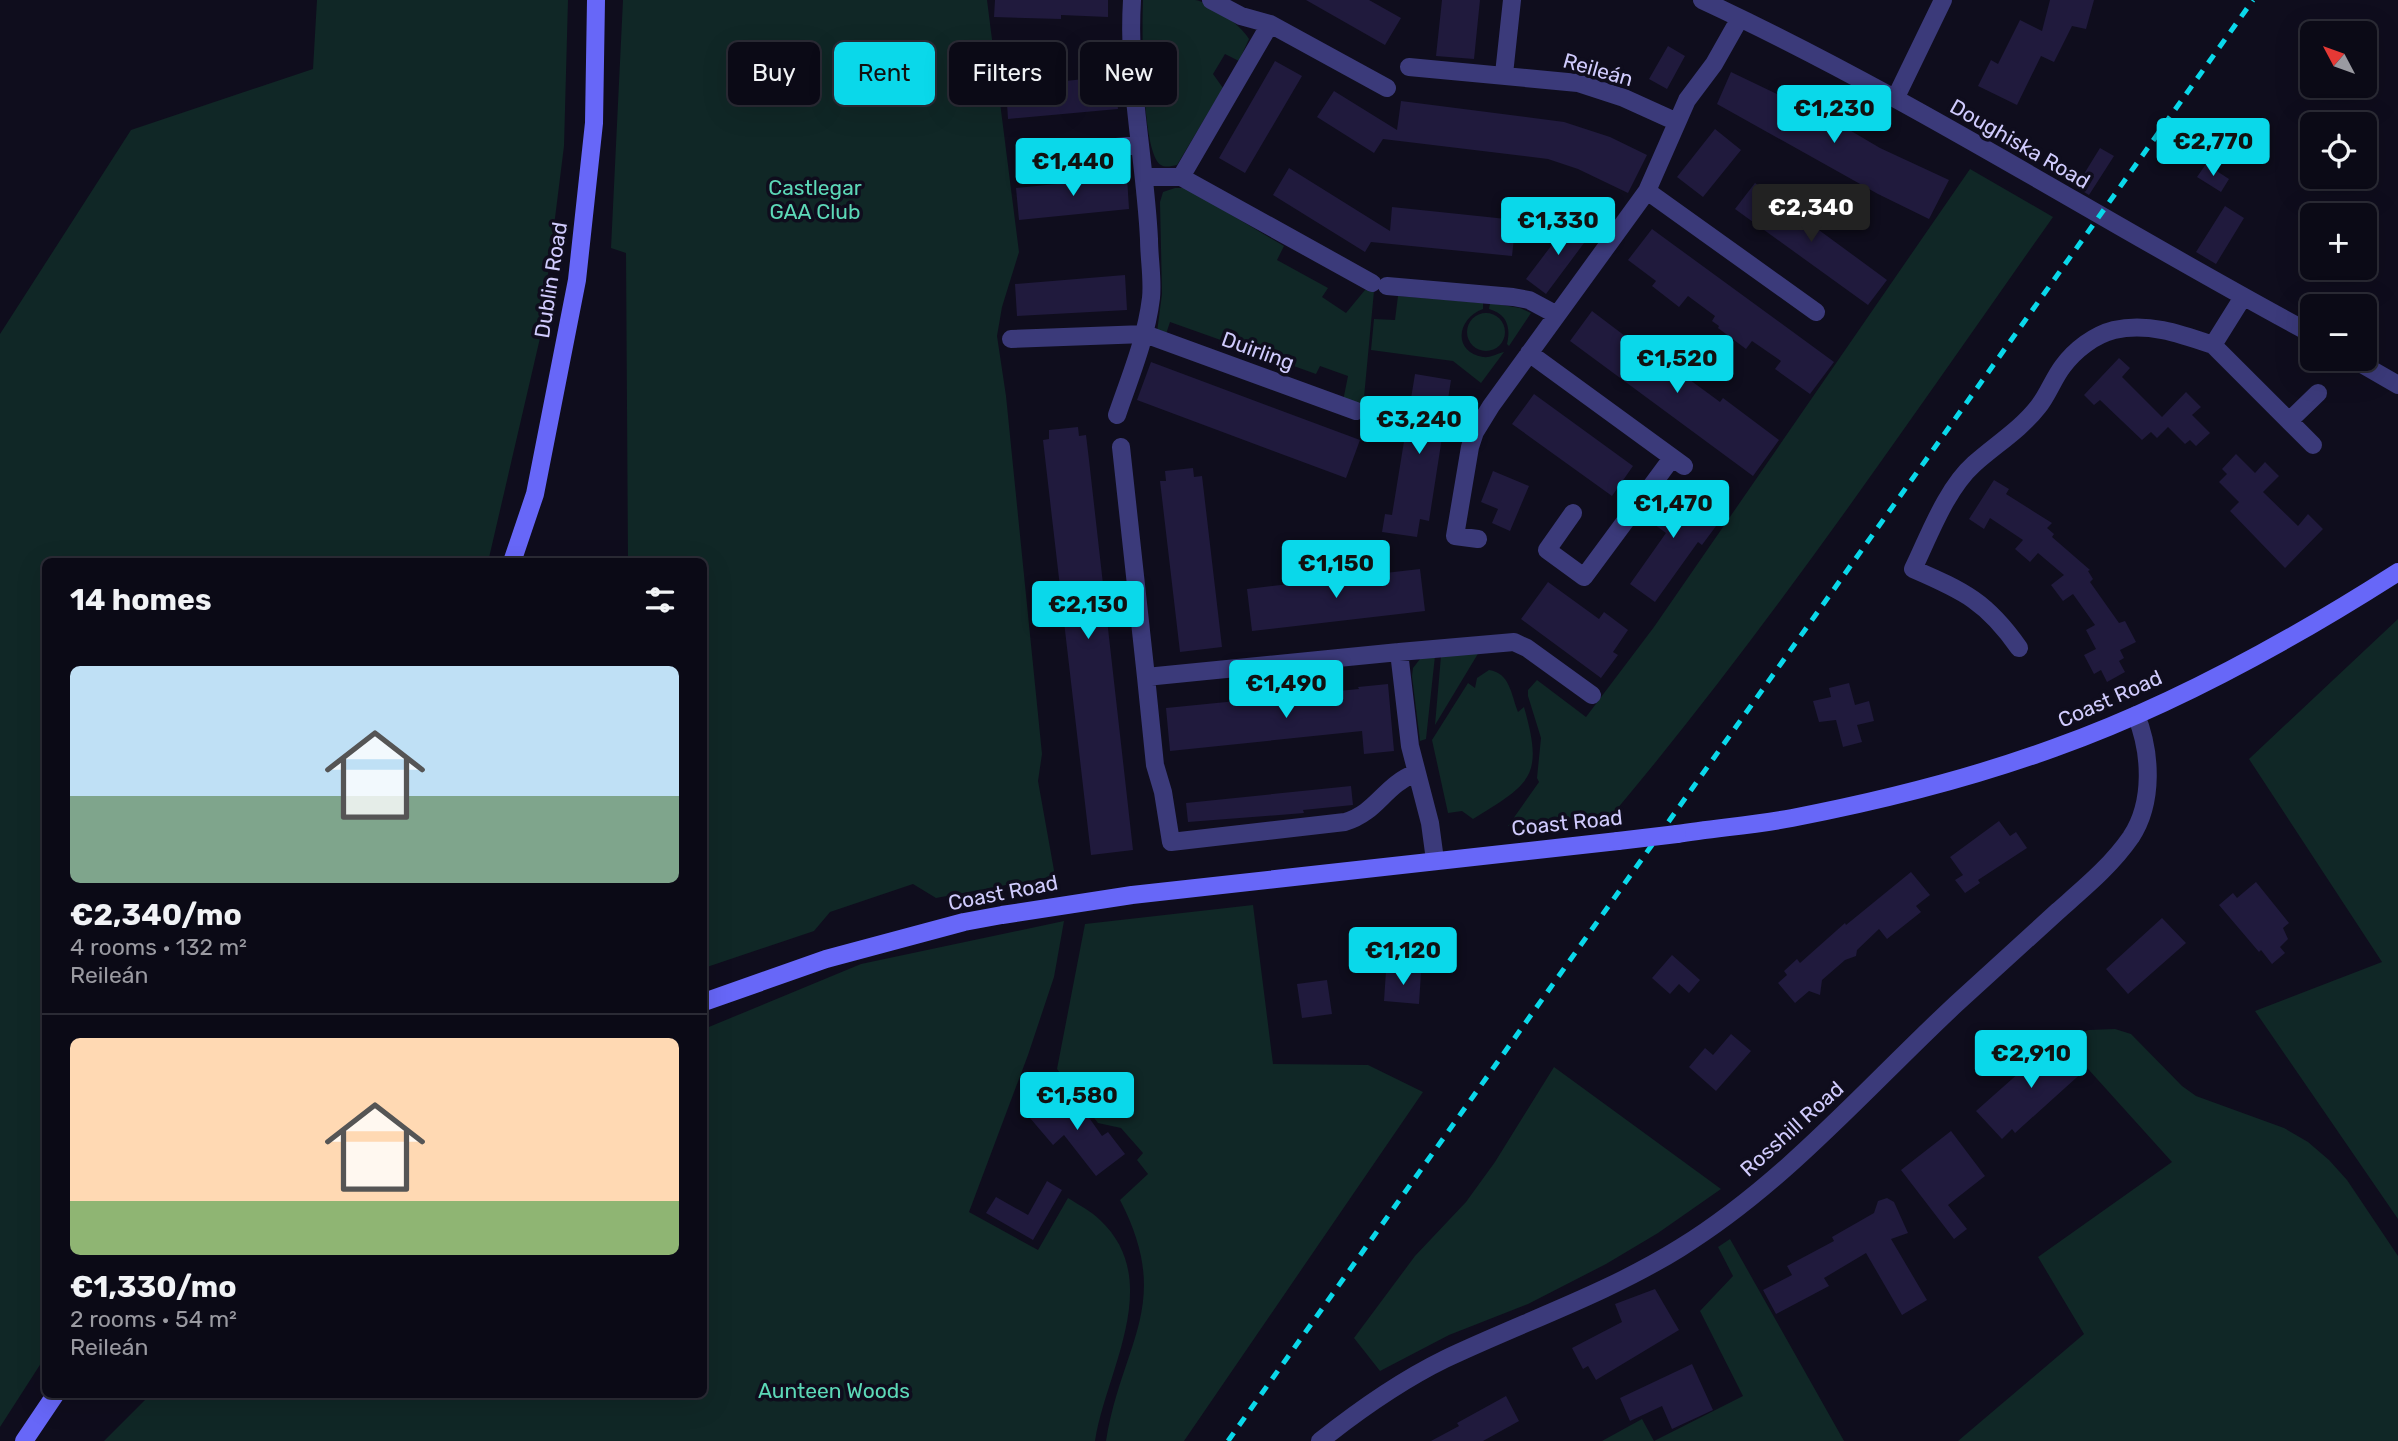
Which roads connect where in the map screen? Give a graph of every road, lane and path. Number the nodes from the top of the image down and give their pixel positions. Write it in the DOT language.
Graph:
graph roads {
  1 [pos="596,0"];
  2 [pos="1132,0"];
  3 [pos="1211,0"];
  4 [pos="1512,0"];
  5 [pos="1702,0"];
  6 [pos="1943,0"];
  7 [pos="1740,18"];
  8 [pos="1270,24"];
  9 [pos="1409,67"];
  10 [pos="1504,74"];
  11 [pos="1387,88"];
  12 [pos="1896,97"];
  13 [pos="1677,122"];
  14 [pos="1139,145"];
  15 [pos="1026,155"];
  16 [pos="1144,177"];
  17 [pos="1181,177"];
  18 [pos="1647,191"];
  19 [pos="2243,298"];
  20 [pos="1816,312"];
  21 [pos="1557,316"];
  22 [pos="2300,328"];
  23 [pos="1145,334"];
  24 [pos="1011,339"];
  25 [pos="2213,345"];
  26 [pos="1529,353"];
  27 [pos="2374,371"];
  28 [pos="2398,385"];
  29 [pos="2318,393"];
  30 [pos="1356,411"];
  31 [pos="1117,415"];
  32 [pos="2289,421"];
  33 [pos="2313,445"];
  34 [pos="1121,447"];
  35 [pos="1573,513"];
  36 [pos="1478,539"];
  37 [pos="513,558"];
  38 [pos="2398,572"];
  39 [pos="2019,649"];
  40 [pos="1399,652"];
  41 [pos="1146,677"];
  42 [pos="1592,695"];
  43 [pos="2137,715"];
  44 [pos="1416,773"];
  45 [pos="1435,860"];
  46 [pos="707,1001"];
  47 [pos="53,1398"];
  48 [pos="24,1441"];
  49 [pos="1320,1441"];
  1 -- 37 [label="main road, Dublin Road"];
  2 -- 14 [label="street"];
  3 -- 8 [label="street"];
  4 -- 10 [label="street"];
  5 -- 7 [label="street, Doughiska Road"];
  6 -- 12 [label="street"];
  7 -- 12 [label="street, Doughiska Road"];
  7 -- 13 [label="street"];
  8 -- 11 [label="street"];
  8 -- 17 [label="street"];
  9 -- 10 [label="street, Reileán"];
  10 -- 13 [label="street, Reileán"];
  12 -- 19 [label="street, Doughiska Road"];
  13 -- 18 [label="street"];
  14 -- 15 [label="street"];
  14 -- 16 [label="street"];
  16 -- 17 [label="street"];
  16 -- 23 [label="street"];
  17 -- 21 [label="street"];
  18 -- 20 [label="street"];
  18 -- 21 [label="street"];
  19 -- 22 [label="street, Doughiska Road"];
  19 -- 25 [label="street"];
  21 -- 26 [label="street"];
  23 -- 24 [label="street, Duirling"];
  23 -- 30 [label="street, Duirling"];
  23 -- 31 [label="street"];
  25 -- 32 [label="street"];
  25 -- 39 [label="street"];
  26 -- 35 [label="street"];
  26 -- 36 [label="street"];
  27 -- 28 [label="street"];
  29 -- 32 [label="street"];
  32 -- 33 [label="street"];
  34 -- 41 [label="street"];
  38 -- 43 [label="main road, Coast Road"];
  40 -- 41 [label="street"];
  40 -- 42 [label="street"];
  40 -- 44 [label="street"];
  41 -- 44 [label="street"];
  43 -- 45 [label="main road, Coast Road, bridge"];
  43 -- 49 [label="street, Rosshill Road"];
  44 -- 45 [label="street"];
  45 -- 46 [label="main road, Coast Road"];
  47 -- 48 [label="main road"];
}
